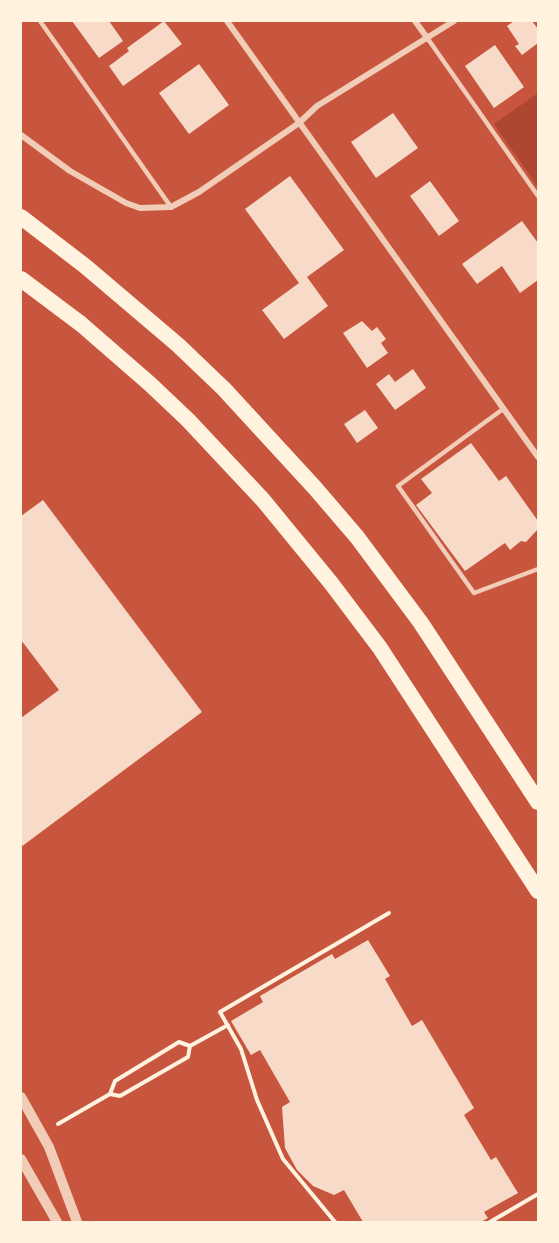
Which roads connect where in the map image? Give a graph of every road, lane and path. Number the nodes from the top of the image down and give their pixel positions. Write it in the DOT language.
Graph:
graph roads {
  1 [pos="40,21"];
  2 [pos="227,21"];
  3 [pos="415,21"];
  4 [pos="454,21"];
  5 [pos="428,39"];
  6 [pos="299,123"];
  7 [pos="21,135"];
  8 [pos="538,196"];
  9 [pos="171,207"];
  10 [pos="21,217"];
  11 [pos="21,279"];
  12 [pos="503,409"];
  13 [pos="538,457"];
  14 [pos="538,569"];
  15 [pos="538,802"];
  16 [pos="538,891"];
  17 [pos="389,913"];
  18 [pos="228,1025"];
  19 [pos="190,1046"];
  20 [pos="110,1094"];
  21 [pos="21,1097"];
  22 [pos="58,1124"];
  23 [pos="21,1159"];
  24 [pos="538,1194"];
  25 [pos="57,1222"];
  26 [pos="77,1222"];
  27 [pos="335,1222"];
  28 [pos="490,1222"];
  1 -- 9 [label="lane"];
  2 -- 6 [label="street"];
  3 -- 5 [label="street"];
  4 -- 5 [label="street"];
  5 -- 6 [label="street"];
  5 -- 8 [label="lane"];
  6 -- 9 [label="street"];
  6 -- 12 [label="street"];
  7 -- 9 [label="street"];
  10 -- 15 [label="highway"];
  11 -- 16 [label="highway"];
  12 -- 13 [label="street"];
  12 -- 14 [label="lane"];
  17 -- 18 [label="path"];
  18 -- 19 [label="path"];
  18 -- 27 [label="path"];
  19 -- 20 [label="path"];
  19 -- 20 [label="path"];
  20 -- 22 [label="path"];
  21 -- 26 [label="street"];
  23 -- 25 [label="street"];
  24 -- 28 [label="path"];
}
